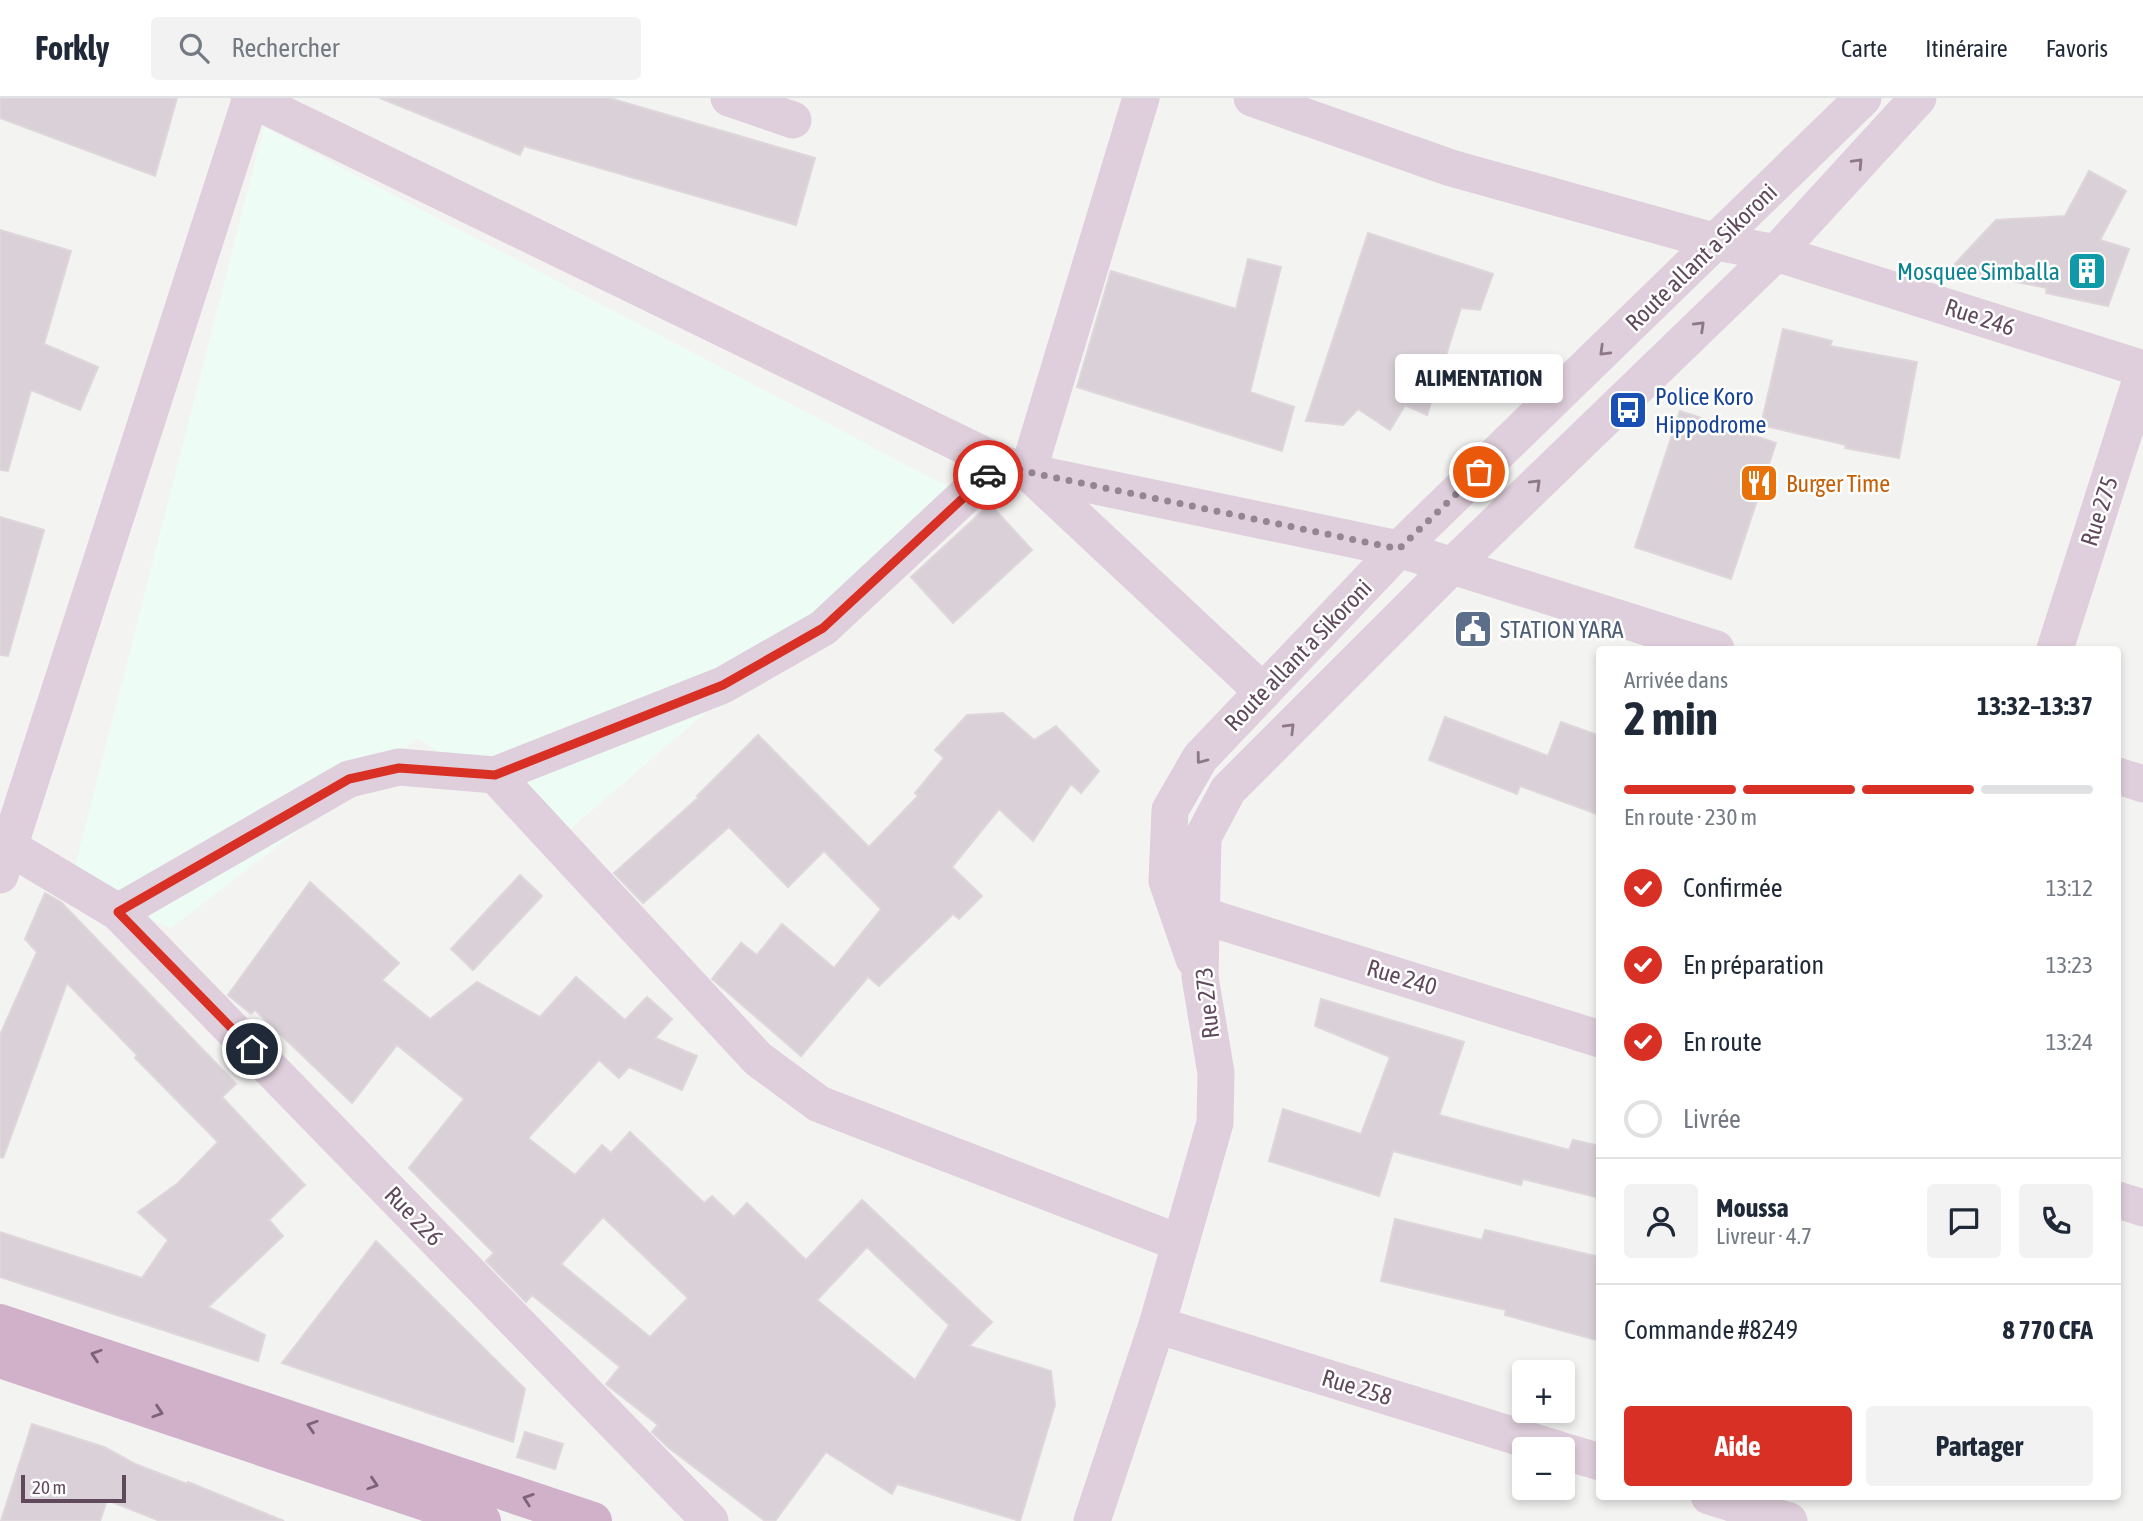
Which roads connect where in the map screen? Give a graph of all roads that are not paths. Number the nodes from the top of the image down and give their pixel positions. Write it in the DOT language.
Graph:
graph roads {
  1 [pos="250,98"];
  2 [pos="729,98"];
  3 [pos="1141,98"];
  4 [pos="1863,98"];
  5 [pos="1918,98"];
  6 [pos="1273,102"];
  7 [pos="793,120"];
  8 [pos="1717,242"];
  9 [pos="1776,253"];
  10 [pos="2143,371"];
  11 [pos="1014,468"];
  12 [pos="1399,549"];
  13 [pos="1452,566"];
  14 [pos="1706,646"];
  15 [pos="2055,646"];
  16 [pos="1263,692"];
  17 [pos="495,775"];
  18 [pos="2121,777"];
  19 [pos="2143,784"];
  20 [pos="5,861"];
  21 [pos="118,912"];
  22 [pos="1191,914"];
  23 [pos="1200,977"];
  24 [pos="1596,1038"];
  25 [pos="2121,1201"];
  26 [pos="2143,1208"];
  27 [pos="1180,1242"];
  28 [pos="0,1323"];
  29 [pos="1157,1325"];
  30 [pos="0,1359"];
  31 [pos="1518,1437"];
  32 [pos="1575,1455"];
  33 [pos="1596,1461"];
  34 [pos="441,1500"];
  35 [pos="1725,1500"];
  36 [pos="1781,1514"];
  37 [pos="482,1521"];
  38 [pos="593,1521"];
  39 [pos="710,1521"];
  40 [pos="1092,1521"];
  1 -- 11 [label="street"];
  1 -- 20 [label="street"];
  2 -- 7 [label="street"];
  3 -- 11 [label="street"];
  4 -- 8 [label="street, Route allant a Sikoroni"];
  9 -- 5 [label="street, one-way"];
  6 -- 8 [label="street, Rue 246"];
  8 -- 9 [label="street, Rue 246"];
  8 -- 12 [label="street, Route allant a Sikoroni, one-way"];
  9 -- 10 [label="street, Rue 246"];
  13 -- 9 [label="street, one-way"];
  10 -- 15 [label="street, Rue 275"];
  11 -- 12 [label="street"];
  11 -- 16 [label="street"];
  11 -- 17 [label="street"];
  12 -- 13 [label="street"];
  12 -- 16 [label="street, Route allant a Sikoroni"];
  13 -- 14 [label="street"];
  22 -- 13 [label="street, one-way"];
  16 -- 22 [label="street, Route allant a Sikoroni, one-way"];
  17 -- 21 [label="street"];
  17 -- 27 [label="street"];
  18 -- 19 [label="street"];
  20 -- 21 [label="street, Rue 226"];
  21 -- 39 [label="street, Rue 226"];
  22 -- 23 [label="street, Route allant a Sikoroni"];
  22 -- 24 [label="street, Rue 240"];
  23 -- 27 [label="street, Rue 273"];
  25 -- 26 [label="street"];
  27 -- 29 [label="street, Rue 273"];
  34 -- 28 [label="main road, one-way"];
  29 -- 31 [label="street, Rue 258"];
  29 -- 40 [label="street, Rue 273"];
  30 -- 34 [label="main road, one-way"];
  32 -- 33 [label="street"];
  34 -- 37 [label="main road"];
  38 -- 34 [label="main road, one-way"];
  35 -- 36 [label="street"];
}
